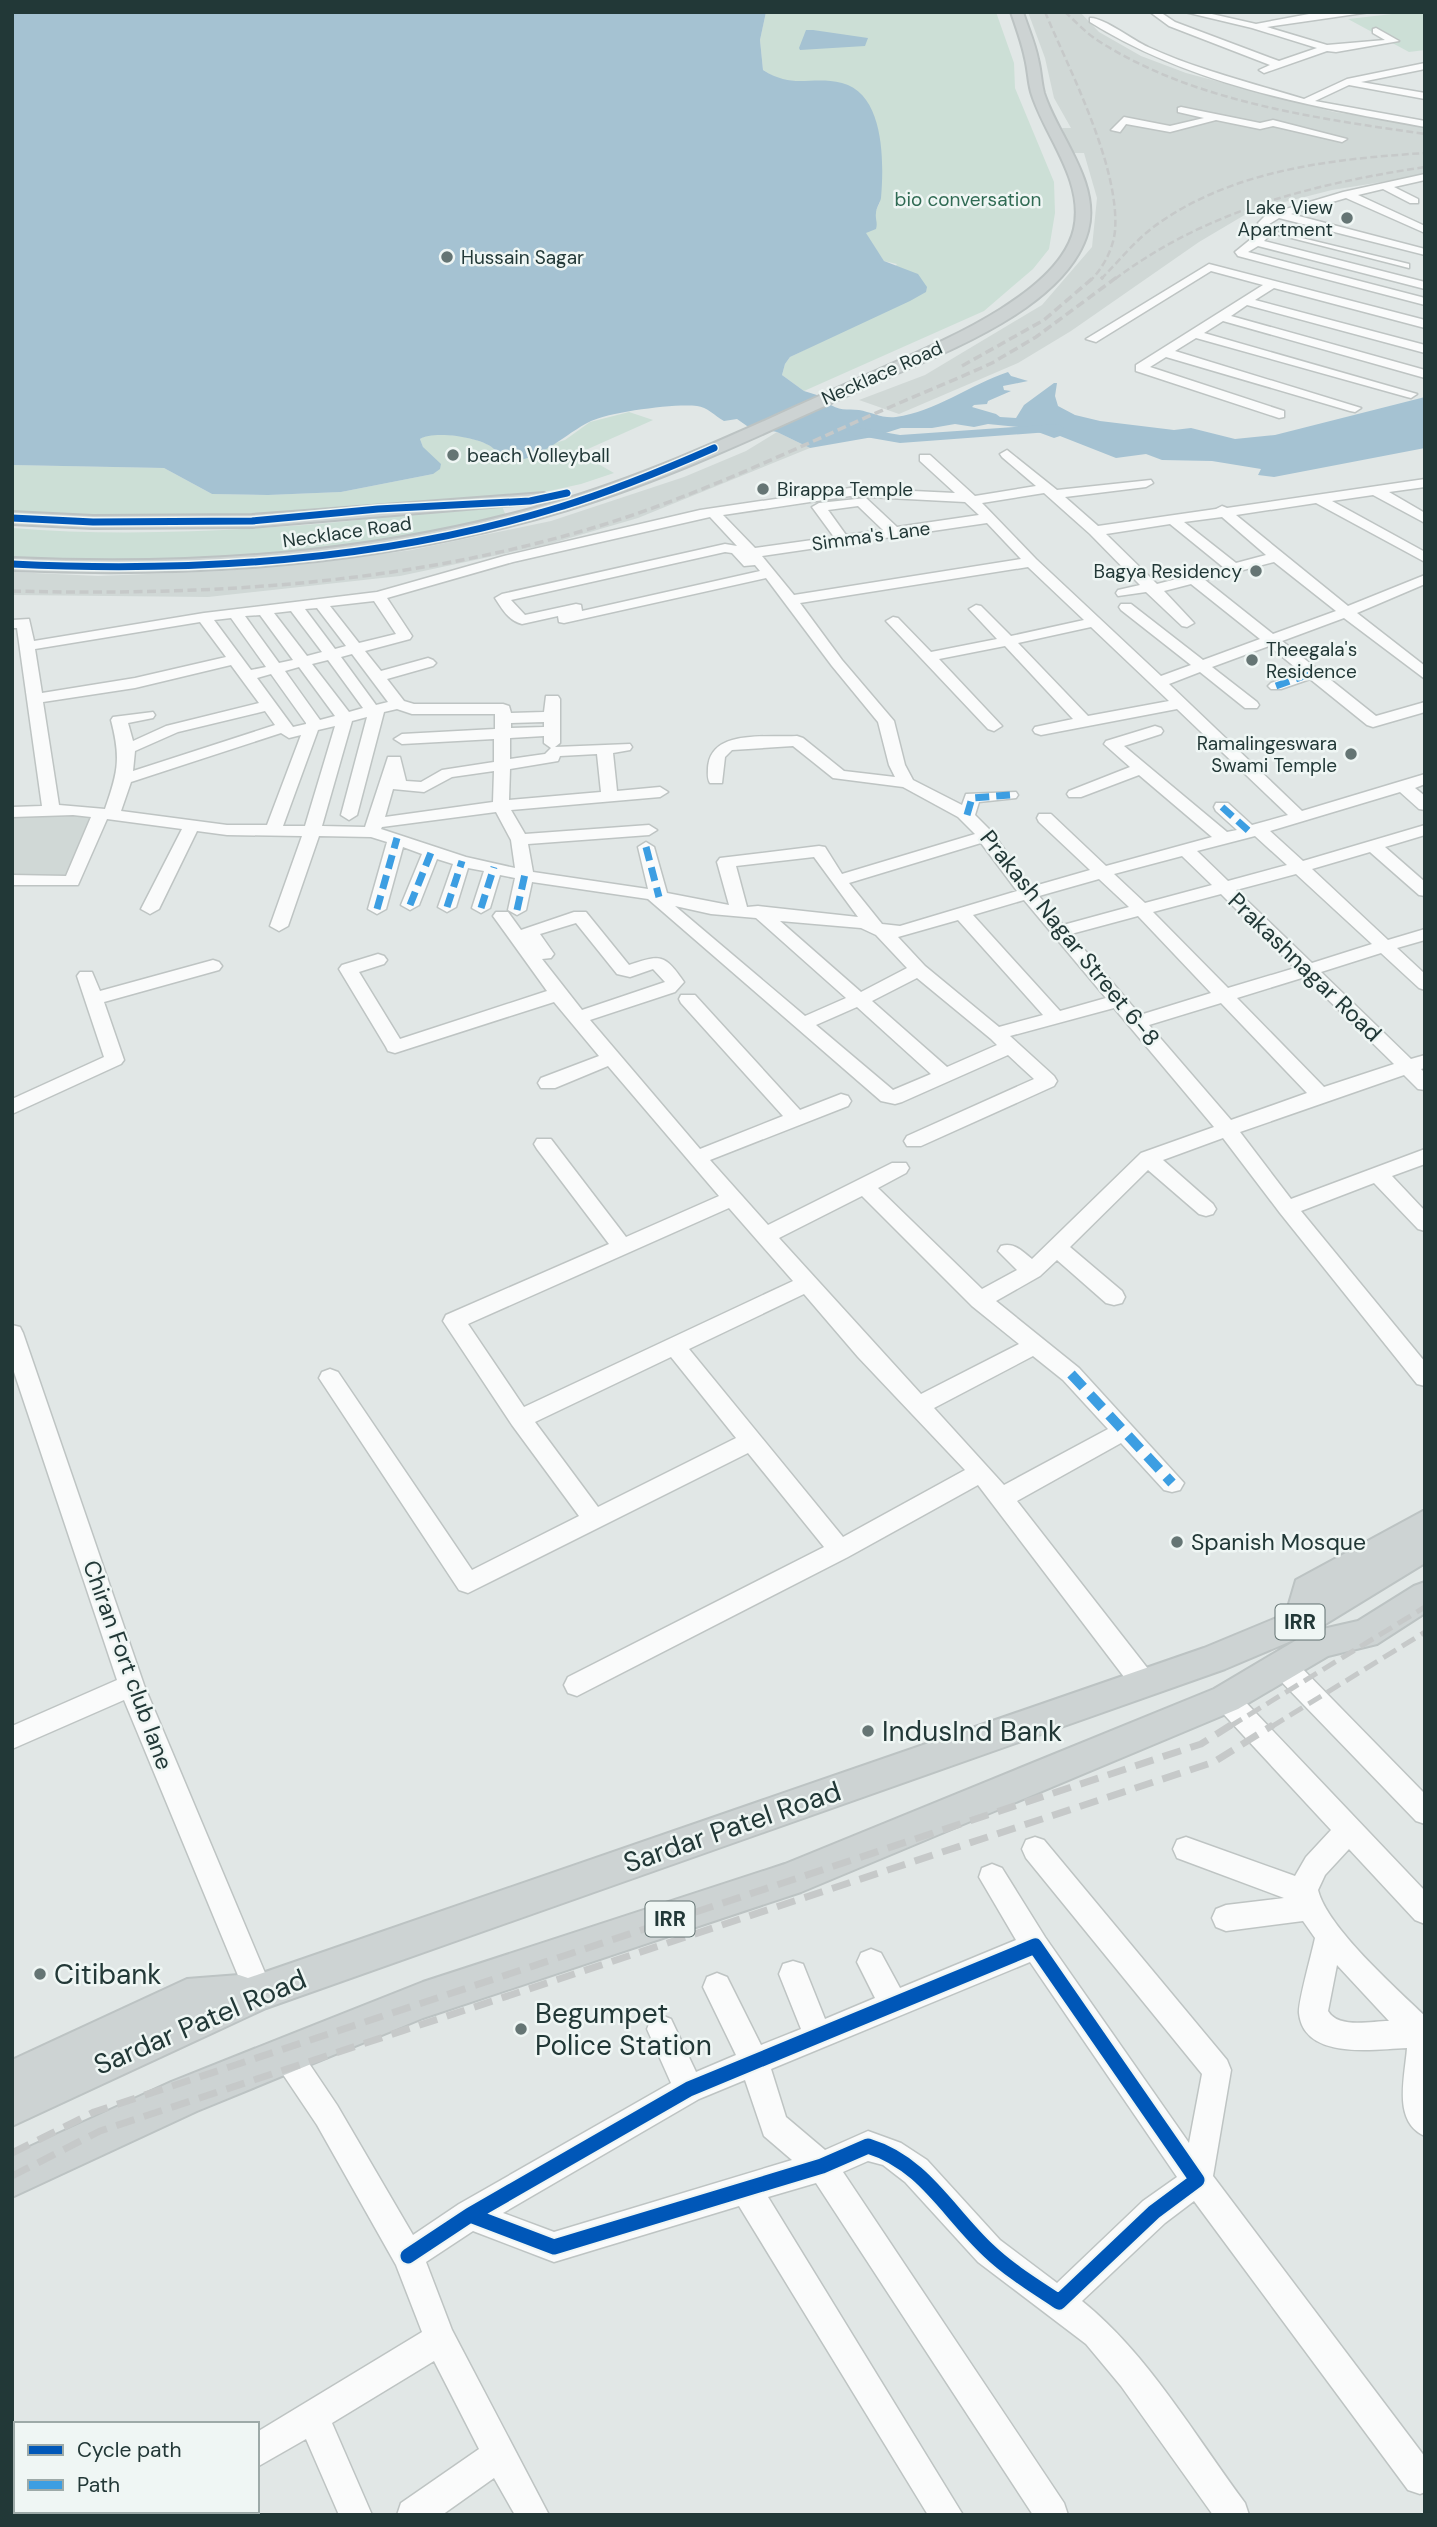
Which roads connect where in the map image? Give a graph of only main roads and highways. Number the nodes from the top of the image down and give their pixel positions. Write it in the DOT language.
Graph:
graph roads {
  1 [pos="1010,13"];
  2 [pos="1061,183"];
  3 [pos="1058,246"];
  4 [pos="1006,306"];
  5 [pos="535,507"];
  6 [pos="12,518"];
  7 [pos="12,564"];
  8 [pos="1425,1523"];
  9 [pos="1425,1547"];
  10 [pos="1425,1575"];
  11 [pos="1374,1592"];
  12 [pos="1425,1596"];
  13 [pos="1311,1633"];
  14 [pos="258,1992"];
  15 [pos="12,2080"];
  16 [pos="12,2107"];
  17 [pos="12,2177"];
  1 -- 2 [label="main road, Necklace Road"];
  1 -- 4 [label="main road, Necklace Road"];
  3 -- 4 [label="main road, Necklace Road"];
  4 -- 5 [label="main road, Necklace Road"];
  5 -- 6 [label="main road, Necklace Road"];
  5 -- 7 [label="main road, Necklace Road"];
  8 -- 13 [label="main road, IRR"];
  9 -- 11 [label="main road, IRR"];
  10 -- 11 [label="main road, IRR"];
  11 -- 13 [label="main road, IRR"];
  12 -- 13 [label="main road, Sardar Patel Road / IRR"];
  13 -- 14 [label="main road, Sardar Patel Road / IRR"];
  13 -- 17 [label="main road, Sardar Patel Road / IRR"];
  14 -- 15 [label="main road"];
  14 -- 16 [label="main road, Sardar Patel Road / IRR"];
}
